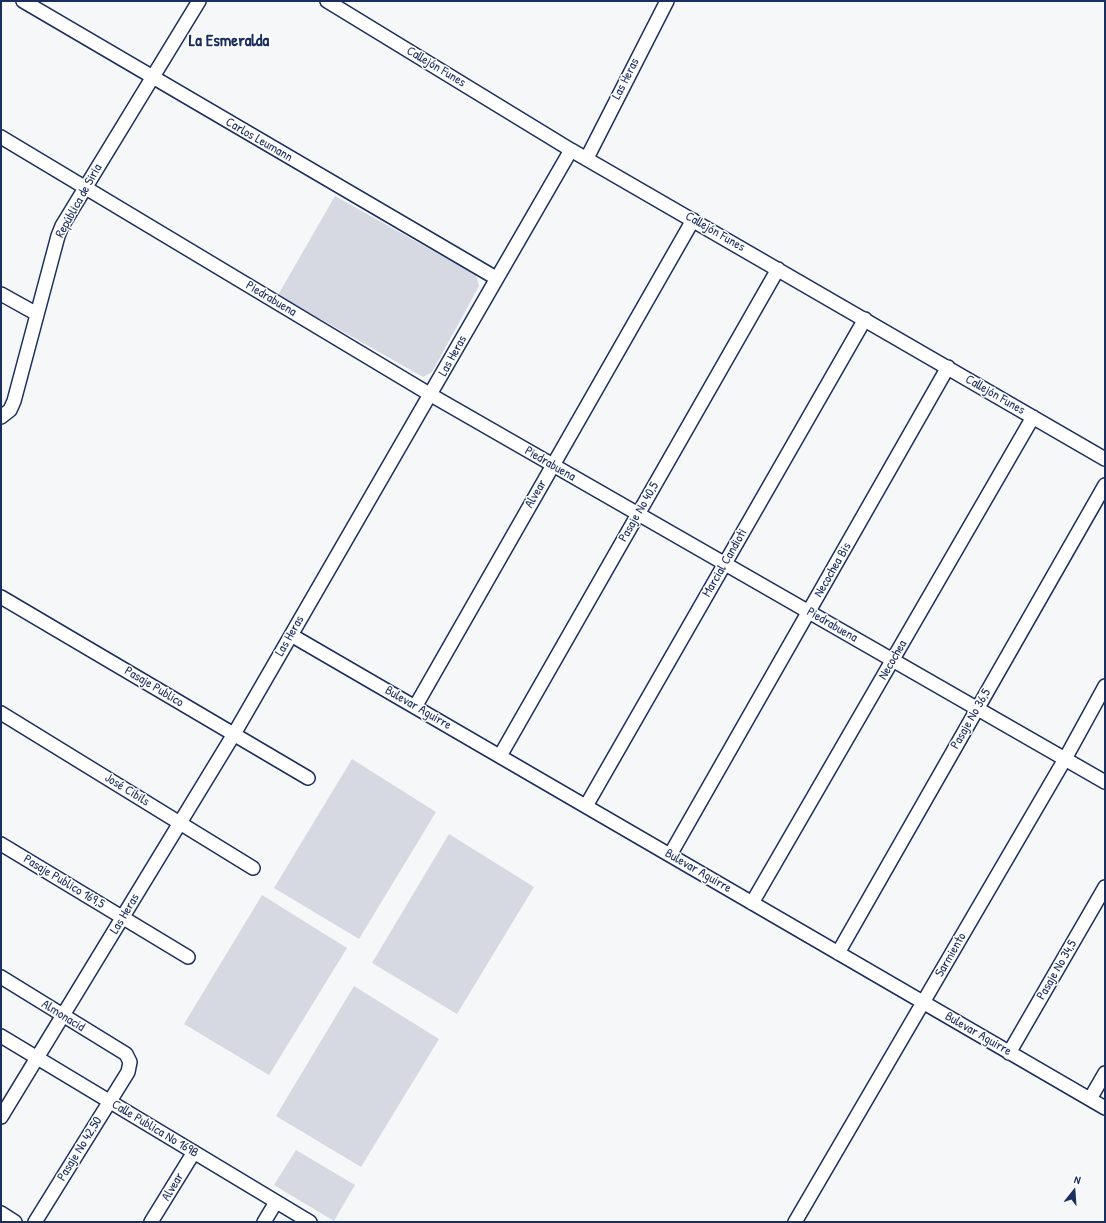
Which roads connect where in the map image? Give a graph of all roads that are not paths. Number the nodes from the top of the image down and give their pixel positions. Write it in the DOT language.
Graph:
graph roads {
  1 [pos="23,1"];
  2 [pos="199,1"];
  3 [pos="327,1"];
  4 [pos="666,1"];
  5 [pos="153,78"];
  6 [pos="1,137"];
  7 [pos="571,150"];
  8 [pos="587,158"];
  9 [pos="86,187"];
  10 [pos="693,220"];
  11 [pos="778,269"];
  12 [pos="496,278"];
  13 [pos="1,294"];
  14 [pos="37,314"];
  15 [pos="865,319"];
  16 [pos="948,367"];
  17 [pos="431,395"];
  18 [pos="1,417"];
  19 [pos="1033,417"];
  20 [pos="1105,459"];
  21 [pos="553,466"];
  22 [pos="1105,486"];
  23 [pos="638,514"];
  24 [pos="725,564"];
  25 [pos="1,597"];
  26 [pos="808,612"];
  27 [pos="291,635"];
  28 [pos="893,660"];
  29 [pos="1105,686"];
  30 [pos="415,707"];
  31 [pos="977,709"];
  32 [pos="1,713"];
  33 [pos="234,734"];
  34 [pos="500,756"];
  35 [pos="1065,759"];
  36 [pos="308,778"];
  37 [pos="1105,782"];
  38 [pos="586,806"];
  39 [pos="180,823"];
  40 [pos="1,844"];
  41 [pos="670,855"];
  42 [pos="253,868"];
  43 [pos="1105,888"];
  44 [pos="752,903"];
  45 [pos="123,918"];
  46 [pos="838,953"];
  47 [pos="188,957"];
  48 [pos="1,977"];
  49 [pos="924,1003"];
  50 [pos="64,1016"];
  51 [pos="1,1036"];
  52 [pos="1009,1053"];
  53 [pos="126,1054"];
  54 [pos="37,1059"];
  55 [pos="1105,1073"];
  56 [pos="1090,1099"];
  57 [pos="109,1102"];
  58 [pos="1105,1108"];
  59 [pos="1,1117"];
  60 [pos="194,1152"];
  61 [pos="276,1202"];
  62 [pos="1,1213"];
  63 [pos="15,1222"];
  64 [pos="35,1222"];
  65 [pos="151,1222"];
  66 [pos="264,1222"];
  67 [pos="310,1222"];
  68 [pos="796,1222"];
  1 -- 5 [label="street, Carlos Leumann"];
  2 -- 5 [label="street, República de Siria"];
  3 -- 7 [label="street, Callejón Funes"];
  4 -- 8 [label="street, Las Heras"];
  5 -- 9 [label="street, República de Siria"];
  5 -- 12 [label="street, Carlos Leumann"];
  6 -- 9 [label="street, Piedrabuena"];
  7 -- 8 [label="street, Callejón Funes"];
  7 -- 12 [label="street, Las Heras"];
  8 -- 10 [label="street, Callejón Funes"];
  9 -- 14 [label="street, República de Siria"];
  9 -- 17 [label="street, Piedrabuena"];
  10 -- 11 [label="street, Callejón Funes"];
  10 -- 21 [label="street, Alvear"];
  11 -- 15 [label="street, Callejón Funes"];
  11 -- 23 [label="street, Pasaje No 40,5"];
  12 -- 17 [label="street, Las Heras"];
  13 -- 14 [label="street"];
  14 -- 18 [label="street, República de Siria"];
  15 -- 16 [label="street, Callejón Funes"];
  15 -- 24 [label="street, Marcial Candioti"];
  16 -- 19 [label="street, Callejón Funes"];
  16 -- 26 [label="street, Necochea Bis"];
  17 -- 21 [label="street, Piedrabuena"];
  17 -- 27 [label="street, Las Heras"];
  19 -- 20 [label="street, Callejón Funes"];
  19 -- 28 [label="street, Necochea"];
  21 -- 23 [label="street, Piedrabuena"];
  21 -- 30 [label="street, Alvear"];
  22 -- 31 [label="street, Pasaje No 36,5"];
  23 -- 24 [label="street, Piedrabuena"];
  23 -- 34 [label="street, Pasaje No 40,5"];
  24 -- 26 [label="street, Piedrabuena"];
  24 -- 38 [label="street, Marcial Candioti"];
  25 -- 33 [label="street, Pasaje Publico"];
  26 -- 28 [label="street, Piedrabuena"];
  26 -- 41 [label="street, Necochea Bis"];
  27 -- 30 [label="street, Bulevar Aguirre"];
  27 -- 33 [label="street, Las Heras"];
  28 -- 31 [label="street, Piedrabuena"];
  28 -- 44 [label="street, Necochea"];
  29 -- 35 [label="street, Sarmiento"];
  30 -- 34 [label="street, Bulevar Aguirre"];
  31 -- 35 [label="street, Piedrabuena"];
  31 -- 46 [label="street, Pasaje No 36,5"];
  32 -- 39 [label="street, José Cibils"];
  33 -- 36 [label="street, Pasaje Publico"];
  33 -- 39 [label="street, Las Heras"];
  34 -- 38 [label="street, Bulevar Aguirre"];
  35 -- 37 [label="street, Piedrabuena"];
  35 -- 49 [label="street, Sarmiento"];
  38 -- 41 [label="street, Bulevar Aguirre"];
  39 -- 42 [label="street, José Cibils"];
  39 -- 45 [label="street, Las Heras"];
  40 -- 45 [label="street, Pasaje Publico 169,5"];
  41 -- 44 [label="street, Bulevar Aguirre"];
  43 -- 52 [label="street, Pasaje No 34,5"];
  44 -- 46 [label="street, Bulevar Aguirre"];
  45 -- 47 [label="street, Pasaje Publico 169,5"];
  45 -- 50 [label="street, Las Heras"];
  46 -- 49 [label="street, Bulevar Aguirre"];
  48 -- 50 [label="street, Almonacid"];
  49 -- 52 [label="street, Bulevar Aguirre"];
  49 -- 68 [label="street, Sarmiento"];
  50 -- 53 [label="street, Almonacid"];
  50 -- 54 [label="street, Las Heras"];
  51 -- 54 [label="street, Calle Publica No 169B"];
  52 -- 56 [label="street, Bulevar Aguirre"];
  53 -- 57 [label="street, Pasaje No 42,50"];
  54 -- 57 [label="street, Calle Publica No 169B"];
  54 -- 59 [label="street, Las Heras"];
  55 -- 56 [label="street"];
  56 -- 58 [label="street, Bulevar Aguirre"];
  57 -- 60 [label="street, Calle Publica No 169B"];
  57 -- 64 [label="street, Pasaje No 42,50"];
  60 -- 61 [label="street, Calle Publica No 169B"];
  60 -- 65 [label="street, Alvear"];
  61 -- 66 [label="street"];
  61 -- 67 [label="street, Calle Publica No 169B"];
  62 -- 63 [label="street"];
}
